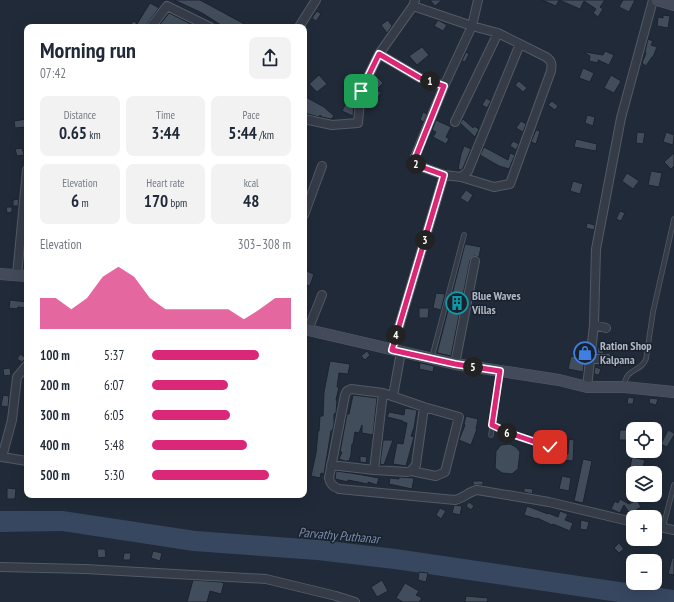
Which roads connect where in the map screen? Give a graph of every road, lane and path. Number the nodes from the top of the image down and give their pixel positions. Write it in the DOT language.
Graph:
graph roads {
  1 [pos="316,0"];
  2 [pos="478,0"];
  3 [pos="653,0"];
  4 [pos="657,0"];
  5 [pos="414,3"];
  6 [pos="674,5"];
  7 [pos="153,24"];
  8 [pos="204,24"];
  9 [pos="301,24"];
  10 [pos="472,26"];
  11 [pos="498,33"];
  12 [pos="520,44"];
  13 [pos="379,54"];
  14 [pos="444,86"];
  15 [pos="307,120"];
  16 [pos="455,122"];
  17 [pos="322,166"];
  18 [pos="444,175"];
  19 [pos="461,177"];
  20 [pos="307,207"];
  21 [pos="674,219"];
  22 [pos="24,234"];
  23 [pos="464,235"];
  24 [pos="476,261"];
  25 [pos="0,274"];
  26 [pos="22,276"];
  27 [pos="322,295"];
  28 [pos="594,325"];
  29 [pos="307,327"];
  30 [pos="606,328"];
  31 [pos="307,329"];
  32 [pos="396,351"];
  33 [pos="432,359"];
  34 [pos="590,359"];
  35 [pos="607,359"];
  36 [pos="455,364"];
  37 [pos="24,369"];
  38 [pos="500,371"];
  39 [pos="587,387"];
  40 [pos="624,387"];
  41 [pos="674,392"];
  42 [pos="383,393"];
  43 [pos="393,396"];
  44 [pos="424,408"];
  45 [pos="492,425"];
  46 [pos="491,435"];
  47 [pos="558,460"];
  48 [pos="24,461"];
  49 [pos="331,465"];
  50 [pos="374,470"];
  51 [pos="411,471"];
  52 [pos="674,485"];
  53 [pos="662,519"];
  54 [pos="626,520"];
  55 [pos="662,528"];
  56 [pos="674,530"];
  57 [pos="0,567"];
  58 [pos="355,602"];
  1 -- 9 [label="street"];
  2 -- 10 [label="street"];
  3 -- 28 [label="street"];
  4 -- 6 [label="street"];
  5 -- 10 [label="street"];
  5 -- 13 [label="street"];
  7 -- 8 [label="street"];
  10 -- 11 [label="street"];
  10 -- 14 [label="street"];
  11 -- 12 [label="street"];
  11 -- 16 [label="street"];
  12 -- 19 [label="street"];
  12 -- 19 [label="street"];
  13 -- 14 [label="street"];
  13 -- 15 [label="street"];
  14 -- 18 [label="street"];
  17 -- 20 [label="street"];
  18 -- 19 [label="street"];
  18 -- 32 [label="street"];
  21 -- 40 [label="lane"];
  22 -- 26 [label="street"];
  23 -- 33 [label="lane"];
  24 -- 36 [label="street"];
  25 -- 26 [label="street"];
  27 -- 29 [label="street"];
  28 -- 30 [label="street"];
  28 -- 34 [label="street"];
  31 -- 32 [label="street"];
  32 -- 33 [label="street"];
  32 -- 43 [label="street"];
  33 -- 36 [label="street"];
  34 -- 35 [label="street"];
  34 -- 39 [label="street"];
  36 -- 38 [label="street"];
  37 -- 48 [label="street"];
  38 -- 39 [label="street"];
  38 -- 45 [label="lane"];
  39 -- 40 [label="street"];
  40 -- 41 [label="street"];
  42 -- 43 [label="street"];
  42 -- 49 [label="street"];
  42 -- 50 [label="street"];
  43 -- 44 [label="street"];
  44 -- 51 [label="street"];
  44 -- 51 [label="street"];
  45 -- 46 [label="lane"];
  45 -- 47 [label="lane"];
  49 -- 50 [label="street"];
  49 -- 54 [label="street"];
  50 -- 51 [label="street"];
  52 -- 53 [label="lane"];
  55 -- 56 [label="street"];
  57 -- 58 [label="street"];
}
